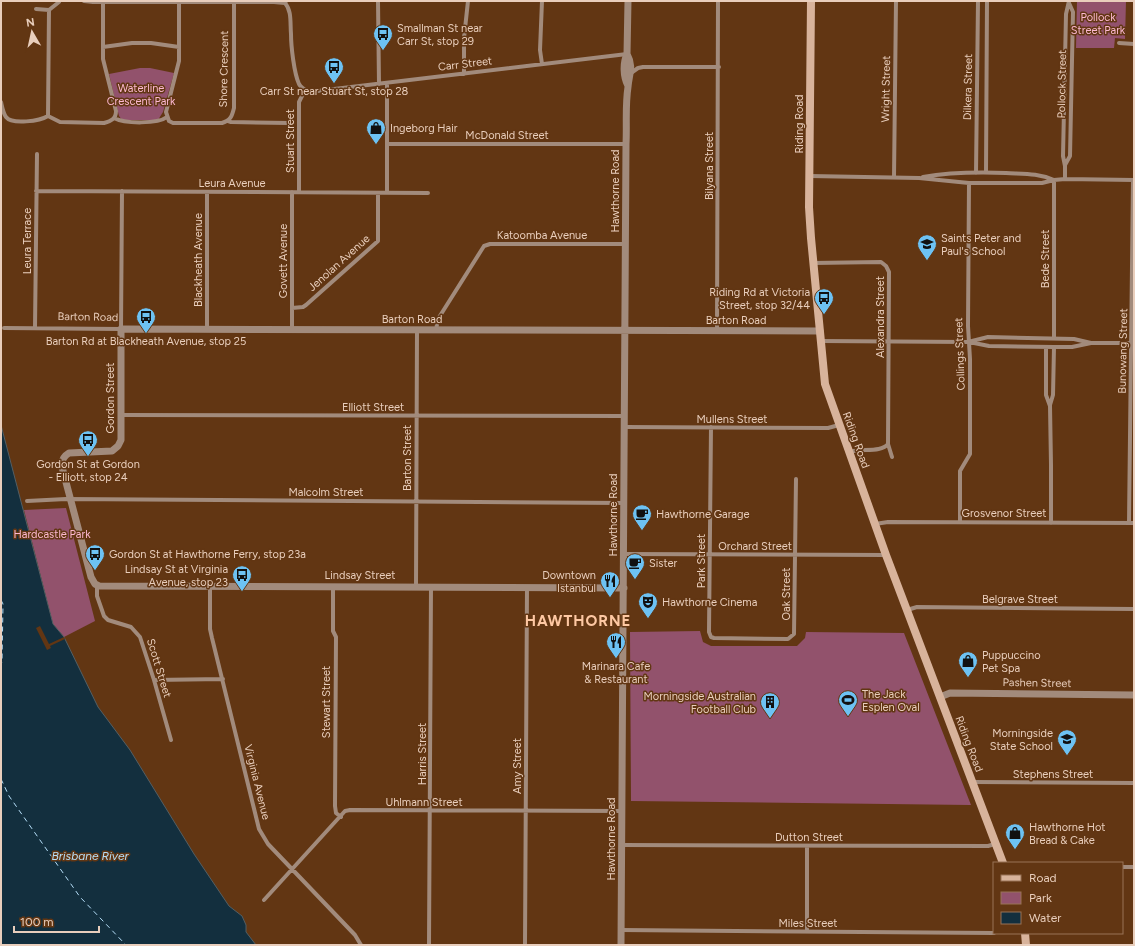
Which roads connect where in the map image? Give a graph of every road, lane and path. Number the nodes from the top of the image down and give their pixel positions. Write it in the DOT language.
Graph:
graph roads {
  1 [pos="84,1"];
  2 [pos="378,1"];
  3 [pos="468,1"];
  4 [pos="542,1"];
  5 [pos="628,1"];
  6 [pos="718,1"];
  7 [pos="811,1"];
  8 [pos="896,1"];
  9 [pos="978,1"];
  10 [pos="987,1"];
  11 [pos="59,2"];
  12 [pos="103,2"];
  13 [pos="179,2"];
  14 [pos="234,2"];
  15 [pos="286,2"];
  16 [pos="1069,2"];
  17 [pos="36,9"];
  18 [pos="49,10"];
  19 [pos="1119,43"];
  20 [pos="1134,44"];
  21 [pos="103,47"];
  22 [pos="179,47"];
  23 [pos="627,54"];
  24 [pos="542,64"];
  25 [pos="719,67"];
  26 [pos="464,74"];
  27 [pos="631,74"];
  28 [pos="387,83"];
  29 [pos="379,84"];
  30 [pos="628,86"];
  31 [pos="305,90"];
  32 [pos="1,102"];
  33 [pos="48,116"];
  34 [pos="167,117"];
  35 [pos="114,118"];
  36 [pos="228,121"];
  37 [pos="289,123"];
  38 [pos="388,144"];
  39 [pos="626,144"];
  40 [pos="37,154"];
  41 [pos="1065,166"];
  42 [pos="976,172"];
  43 [pos="986,172"];
  44 [pos="809,176"];
  45 [pos="894,177"];
  46 [pos="919,178"];
  47 [pos="1065,179"];
  48 [pos="1054,180"];
  49 [pos="1134,180"];
  50 [pos="969,183"];
  51 [pos="36,191"];
  52 [pos="122,191"];
  53 [pos="207,192"];
  54 [pos="292,192"];
  55 [pos="299,192"];
  56 [pos="378,192"];
  57 [pos="387,193"];
  58 [pos="428,193"];
  59 [pos="626,244"];
  60 [pos="813,263"];
  61 [pos="292,308"];
  62 [pos="4,328"];
  63 [pos="35,328"];
  64 [pos="121,329"];
  65 [pos="207,329"];
  66 [pos="292,329"];
  67 [pos="417,330"];
  68 [pos="436,330"];
  69 [pos="625,330"];
  70 [pos="717,330"];
  71 [pos="820,331"];
  72 [pos="1054,339"];
  73 [pos="821,341"];
  74 [pos="889,341"];
  75 [pos="969,342"];
  76 [pos="1091,343"];
  77 [pos="1133,343"];
  78 [pos="1046,347"];
  79 [pos="1054,347"];
  80 [pos="1050,406"];
  81 [pos="121,415"];
  82 [pos="417,416"];
  83 [pos="625,416"];
  84 [pos="839,425"];
  85 [pos="625,427"];
  86 [pos="711,428"];
  87 [pos="888,444"];
  88 [pos="849,452"];
  89 [pos="892,457"];
  90 [pos="796,479"];
  91 [pos="27,500"];
  92 [pos="70,500"];
  93 [pos="416,501"];
  94 [pos="624,503"];
  95 [pos="960,522"];
  96 [pos="1051,523"];
  97 [pos="1132,523"];
  98 [pos="874,524"];
  99 [pos="624,554"];
  100 [pos="710,554"];
  101 [pos="795,555"];
  102 [pos="886,555"];
  103 [pos="97,585"];
  104 [pos="333,586"];
  105 [pos="416,586"];
  106 [pos="210,587"];
  107 [pos="431,587"];
  108 [pos="527,587"];
  109 [pos="624,588"];
  110 [pos="1134,609"];
  111 [pos="906,610"];
  112 [pos="108,620"];
  113 [pos="792,636"];
  114 [pos="223,679"];
  115 [pos="154,680"];
  116 [pos="1134,695"];
  117 [pos="940,697"];
  118 [pos="170,740"];
  119 [pos="972,782"];
  120 [pos="1134,783"];
  121 [pos="430,811"];
  122 [pos="526,811"];
  123 [pos="622,811"];
  124 [pos="341,816"];
  125 [pos="996,844"];
  126 [pos="622,845"];
  127 [pos="807,846"];
  128 [pos="1003,862"];
  129 [pos="1123,867"];
  130 [pos="1134,867"];
  131 [pos="292,869"];
  132 [pos="264,900"];
  133 [pos="621,930"];
  134 [pos="807,932"];
  135 [pos="993,933"];
  136 [pos="1025,934"];
  137 [pos="361,945"];
  138 [pos="429,945"];
  139 [pos="525,945"];
  140 [pos="621,945"];
  141 [pos="1026,945"];
  1 -- 12 [label="street"];
  2 -- 29 [label="street"];
  3 -- 26 [label="street"];
  4 -- 24 [label="street"];
  5 -- 23 [label="street, Hawthorne Road"];
  6 -- 25 [label="street, Bilyana Street"];
  7 -- 44 [label="main road, Riding Road"];
  8 -- 45 [label="street, Wright Street"];
  9 -- 42 [label="street, Dilkera Street"];
  10 -- 43 [label="street, Dilkera Street"];
  11 -- 18 [label="street"];
  12 -- 13 [label="street"];
  12 -- 21 [label="street"];
  13 -- 14 [label="street"];
  13 -- 22 [label="street"];
  14 -- 15 [label="street"];
  14 -- 36 [label="street, Shore Crescent"];
  15 -- 31 [label="street"];
  16 -- 41 [label="street, Pollock Street"];
  16 -- 41 [label="street, Pollock Street"];
  17 -- 18 [label="street"];
  18 -- 33 [label="street"];
  19 -- 20 [label="street"];
  21 -- 22 [label="street"];
  21 -- 35 [label="street"];
  22 -- 34 [label="street"];
  23 -- 24 [label="street, Carr Street"];
  23 -- 27 [label="street, Hawthorne Road"];
  23 -- 30 [label="street, Hawthorne Road"];
  24 -- 26 [label="street, Carr Street"];
  25 -- 27 [label="street"];
  25 -- 70 [label="street, Bilyana Street"];
  26 -- 28 [label="street, Carr Street"];
  27 -- 30 [label="street, Hawthorne Road"];
  28 -- 29 [label="street, Carr Street"];
  28 -- 38 [label="street"];
  29 -- 31 [label="street, Carr Street"];
  30 -- 39 [label="street, Hawthorne Road"];
  31 -- 55 [label="street, Stuart Street"];
  32 -- 33 [label="street"];
  33 -- 35 [label="street"];
  34 -- 35 [label="street"];
  34 -- 36 [label="street, Shore Crescent"];
  36 -- 37 [label="street"];
  38 -- 39 [label="street, McDonald Street"];
  38 -- 57 [label="street"];
  39 -- 59 [label="street, Hawthorne Road"];
  40 -- 51 [label="street, Leura Terrace"];
  41 -- 47 [label="street, Pollock Street"];
  42 -- 43 [label="street"];
  42 -- 46 [label="street"];
  43 -- 48 [label="street"];
  44 -- 45 [label="street"];
  44 -- 60 [label="main road, Riding Road"];
  45 -- 46 [label="street"];
  46 -- 50 [label="street"];
  47 -- 48 [label="street"];
  47 -- 49 [label="street"];
  48 -- 50 [label="street"];
  48 -- 72 [label="street, Bede Street"];
  49 -- 77 [label="street, Bunowang Street"];
  50 -- 75 [label="street, Collings Street"];
  51 -- 52 [label="street, Leura Avenue"];
  51 -- 63 [label="street, Leura Terrace"];
  52 -- 53 [label="street, Leura Avenue"];
  52 -- 64 [label="street, Gordon Street"];
  53 -- 54 [label="street, Leura Avenue"];
  53 -- 65 [label="street, Blackheath Avenue"];
  54 -- 55 [label="street, Leura Avenue"];
  54 -- 61 [label="street, Govett Avenue"];
  55 -- 56 [label="street, Leura Avenue"];
  56 -- 57 [label="street, Leura Avenue"];
  56 -- 61 [label="street, Jenolan Avenue"];
  57 -- 58 [label="street, Leura Avenue"];
  59 -- 68 [label="street, Katoomba Avenue"];
  59 -- 69 [label="street, Hawthorne Road"];
  60 -- 71 [label="main road, Riding Road"];
  60 -- 74 [label="street, Alexandra Street"];
  61 -- 66 [label="street, Govett Avenue"];
  62 -- 63 [label="street, Barton Road"];
  63 -- 64 [label="street, Barton Road"];
  64 -- 65 [label="street, Barton Road"];
  64 -- 81 [label="street, Gordon Street"];
  65 -- 66 [label="street, Barton Road"];
  66 -- 67 [label="street, Barton Road"];
  67 -- 68 [label="street, Barton Road"];
  67 -- 82 [label="street, Barton Street"];
  68 -- 69 [label="street, Barton Road"];
  69 -- 70 [label="street, Barton Road"];
  69 -- 83 [label="street, Hawthorne Road"];
  70 -- 71 [label="street, Barton Road"];
  71 -- 73 [label="main road, Riding Road"];
  72 -- 75 [label="street"];
  72 -- 76 [label="street"];
  73 -- 74 [label="street"];
  73 -- 84 [label="main road, Riding Road"];
  74 -- 75 [label="street"];
  74 -- 87 [label="street, Alexandra Street"];
  75 -- 78 [label="street"];
  75 -- 95 [label="street, Collings Street"];
  76 -- 77 [label="street"];
  76 -- 79 [label="street"];
  77 -- 97 [label="street, Bunowang Street"];
  78 -- 79 [label="street"];
  78 -- 80 [label="street"];
  79 -- 80 [label="street"];
  80 -- 96 [label="street"];
  81 -- 82 [label="street, Elliott Street"];
  81 -- 92 [label="street, Gordon Street"];
  82 -- 83 [label="street, Elliott Street"];
  82 -- 93 [label="street, Barton Street"];
  83 -- 85 [label="street, Hawthorne Road"];
  84 -- 86 [label="street, Mullens Street"];
  84 -- 88 [label="main road, Riding Road"];
  85 -- 86 [label="street, Mullens Street"];
  85 -- 94 [label="street, Hawthorne Road"];
  86 -- 100 [label="street, Park Street"];
  87 -- 88 [label="street"];
  87 -- 89 [label="street, Alexandra Street"];
  88 -- 98 [label="main road, Riding Road"];
  90 -- 101 [label="street, Oak Street"];
  91 -- 92 [label="street, Malcolm Street"];
  92 -- 93 [label="street, Malcolm Street"];
  92 -- 103 [label="street, Gordon Street"];
  93 -- 94 [label="street, Malcolm Street"];
  93 -- 105 [label="street, Barton Street"];
  94 -- 99 [label="street, Hawthorne Road"];
  95 -- 96 [label="street, Grosvenor Street"];
  95 -- 98 [label="street, Grosvenor Street"];
  96 -- 97 [label="street, Grosvenor Street"];
  98 -- 102 [label="main road, Riding Road"];
  99 -- 100 [label="street, Orchard Street"];
  99 -- 109 [label="street, Hawthorne Road"];
  100 -- 101 [label="street, Orchard Street"];
  100 -- 113 [label="street, Park Street"];
  101 -- 102 [label="street, Orchard Street"];
  101 -- 113 [label="street, Oak Street"];
  102 -- 111 [label="main road, Riding Road"];
  103 -- 106 [label="street, Lindsay Street"];
  103 -- 112 [label="street, Gordon Street"];
  104 -- 105 [label="street, Lindsay Street"];
  104 -- 106 [label="street, Lindsay Street"];
  104 -- 124 [label="street, Stewart Street"];
  105 -- 107 [label="street, Lindsay Street"];
  106 -- 114 [label="street, Virginia Avenue"];
  107 -- 108 [label="street, Lindsay Street"];
  107 -- 121 [label="street, Harris Street"];
  108 -- 109 [label="street, Lindsay Street"];
  108 -- 122 [label="street, Amy Street"];
  109 -- 123 [label="street, Hawthorne Road"];
  110 -- 111 [label="street, Belgrave Street"];
  111 -- 117 [label="main road, Riding Road"];
  112 -- 115 [label="street, Scott Street"];
  114 -- 115 [label="street"];
  114 -- 131 [label="street, Virginia Avenue"];
  115 -- 118 [label="street, Scott Street"];
  116 -- 117 [label="street, Pashen Street"];
  117 -- 119 [label="main road, Riding Road"];
  119 -- 120 [label="street, Stephens Street"];
  119 -- 125 [label="main road, Riding Road"];
  121 -- 122 [label="street, Uhlmann Street"];
  121 -- 124 [label="street, Uhlmann Street"];
  121 -- 138 [label="street, Harris Street"];
  122 -- 123 [label="street, Uhlmann Street"];
  122 -- 139 [label="street, Amy Street"];
  123 -- 126 [label="street, Hawthorne Road"];
  124 -- 131 [label="street, Uhlmann Street"];
  125 -- 127 [label="street, Dutton Street"];
  125 -- 128 [label="main road, Riding Road"];
  126 -- 127 [label="street, Dutton Street"];
  126 -- 133 [label="street, Hawthorne Road"];
  127 -- 134 [label="street"];
  129 -- 130 [label="street"];
  131 -- 132 [label="street, Uhlmann Street"];
  131 -- 137 [label="street, Virginia Avenue"];
  133 -- 134 [label="street, Miles Street"];
  133 -- 140 [label="street, Hawthorne Road"];
  134 -- 135 [label="street, Miles Street"];
  136 -- 141 [label="main road"];
}
